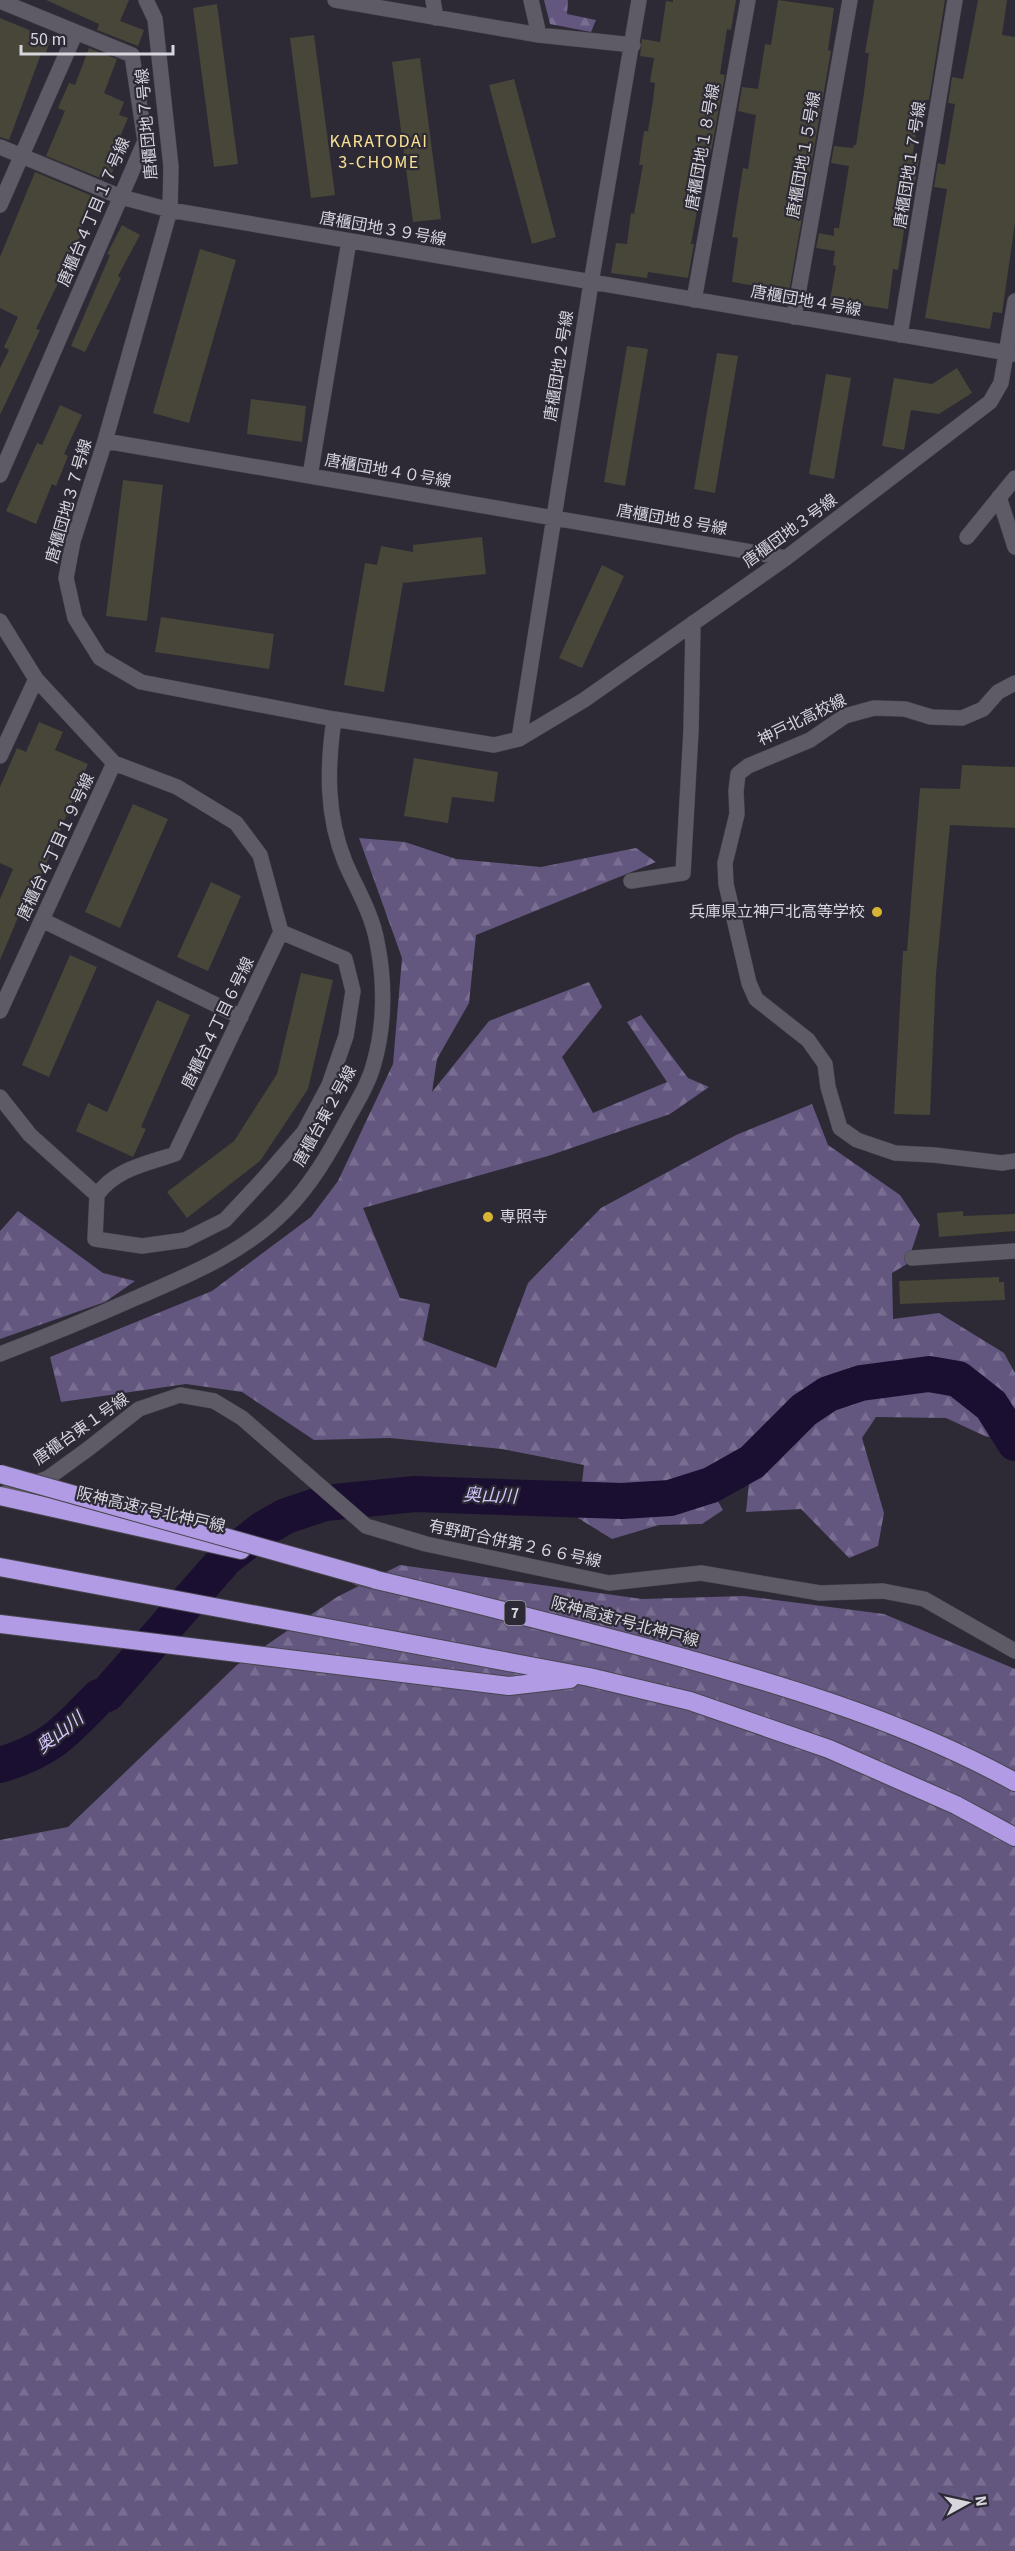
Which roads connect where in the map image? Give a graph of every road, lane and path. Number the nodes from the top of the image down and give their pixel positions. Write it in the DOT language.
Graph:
graph roads {
  1 [pos="146,0"];
  2 [pos="335,0"];
  3 [pos="433,0"];
  4 [pos="531,0"];
  5 [pos="639,0"];
  6 [pos="748,0"];
  7 [pos="850,0"];
  8 [pos="955,0"];
  9 [pos="0,2"];
  10 [pos="436,18"];
  11 [pos="76,32"];
  12 [pos="539,35"];
  13 [pos="633,45"];
  14 [pos="0,147"];
  15 [pos="21,157"];
  16 [pos="121,197"];
  17 [pos="0,205"];
  18 [pos="170,210"];
  19 [pos="349,241"];
  20 [pos="591,283"];
  21 [pos="694,300"];
  22 [pos="1015,301"];
  23 [pos="794,317"];
  24 [pos="900,335"];
  25 [pos="1011,354"];
  26 [pos="105,441"];
  27 [pos="0,475"];
  28 [pos="310,476"];
  29 [pos="1015,478"];
  30 [pos="999,497"];
  31 [pos="553,518"];
  32 [pos="967,537"];
  33 [pos="1015,547"];
  34 [pos="786,558"];
  35 [pos="0,621"];
  36 [pos="693,623"];
  37 [pos="36,679"];
  38 [pos="1015,683"];
  39 [pos="334,719"];
  40 [pos="519,739"];
  41 [pos="0,756"];
  42 [pos="114,763"];
  43 [pos="631,881"];
  44 [pos="42,920"];
  45 [pos="281,932"];
  46 [pos="0,1011"];
  47 [pos="242,1017"];
  48 [pos="0,1097"];
  49 [pos="1015,1161"];
  50 [pos="97,1195"];
  51 [pos="1015,1251"];
  52 [pos="912,1258"];
  53 [pos="0,1354"];
  54 [pos="0,1474"];
  55 [pos="0,1495"];
  56 [pos="355,1518"];
  57 [pos="0,1566"];
  58 [pos="374,1580"];
  59 [pos="0,1624"];
  60 [pos="1015,1651"];
  61 [pos="589,1677"];
  62 [pos="1015,1782"];
  63 [pos="1015,1838"];
  1 -- 18 [label="street, 唐櫃団地７号線"];
  2 -- 10 [label="street"];
  3 -- 10 [label="street"];
  4 -- 12 [label="street"];
  5 -- 13 [label="street, 唐櫃団地２号線"];
  6 -- 21 [label="street, 唐櫃団地１８号線"];
  7 -- 23 [label="street, 唐櫃団地１５号線"];
  8 -- 24 [label="street, 唐櫃団地１７号線"];
  9 -- 11 [label="street, 唐櫃台４丁目１７号線"];
  10 -- 12 [label="street"];
  11 -- 15 [label="street"];
  11 -- 16 [label="street, 唐櫃台４丁目１７号線"];
  12 -- 13 [label="street"];
  13 -- 20 [label="street, 唐櫃団地２号線"];
  14 -- 15 [label="street, 唐櫃団地３９号線"];
  15 -- 16 [label="street, 唐櫃団地３９号線"];
  15 -- 17 [label="street"];
  16 -- 18 [label="street, 唐櫃団地３９号線"];
  16 -- 27 [label="street, 唐櫃台４丁目１７号線"];
  18 -- 19 [label="street, 唐櫃団地３９号線"];
  18 -- 26 [label="street, 唐櫃団地３７号線"];
  19 -- 20 [label="street, 唐櫃団地３９号線"];
  19 -- 28 [label="street, 唐櫃団地４０号線"];
  20 -- 21 [label="street, 唐櫃団地４号線"];
  20 -- 31 [label="street, 唐櫃団地２号線"];
  21 -- 23 [label="street, 唐櫃団地４号線"];
  22 -- 25 [label="street, 唐櫃団地３号線"];
  23 -- 24 [label="street, 唐櫃団地４号線"];
  24 -- 25 [label="street, 唐櫃団地４号線"];
  25 -- 34 [label="street, 唐櫃団地３号線"];
  26 -- 28 [label="street"];
  26 -- 39 [label="street, 唐櫃団地３７号線"];
  28 -- 31 [label="street, 唐櫃団地４０号線"];
  29 -- 30 [label="street"];
  30 -- 32 [label="street"];
  30 -- 33 [label="street"];
  31 -- 34 [label="street, 唐櫃団地８号線"];
  31 -- 40 [label="street, 唐櫃団地２号線"];
  34 -- 36 [label="street, 唐櫃団地３号線"];
  35 -- 37 [label="street"];
  36 -- 40 [label="street, 唐櫃団地３号線"];
  36 -- 43 [label="street"];
  37 -- 41 [label="street"];
  37 -- 42 [label="street"];
  38 -- 49 [label="street, 神戸北高校線"];
  39 -- 40 [label="street, 唐櫃団地３７号線"];
  39 -- 53 [label="street, 唐櫃台東２号線"];
  42 -- 44 [label="street, 唐櫃台４丁目１９号線"];
  42 -- 45 [label="street"];
  44 -- 46 [label="street, 唐櫃台４丁目１９号線"];
  44 -- 47 [label="street"];
  45 -- 47 [label="street, 唐櫃台４丁目６号線"];
  45 -- 50 [label="street"];
  47 -- 50 [label="street, 唐櫃台４丁目６号線"];
  48 -- 50 [label="street"];
  51 -- 52 [label="street"];
  54 -- 58 [label="highway, bridge"];
  55 -- 56 [label="street, 唐櫃台東１号線"];
  55 -- 58 [label="highway, 阪神高速7号北神戸線 / 7, bridge"];
  56 -- 60 [label="street, 有野町合併第２６６号線"];
  57 -- 61 [label="highway"];
  58 -- 62 [label="highway, 阪神高速7号北神戸線 / 7"];
  59 -- 61 [label="highway"];
  61 -- 63 [label="highway"];
}
